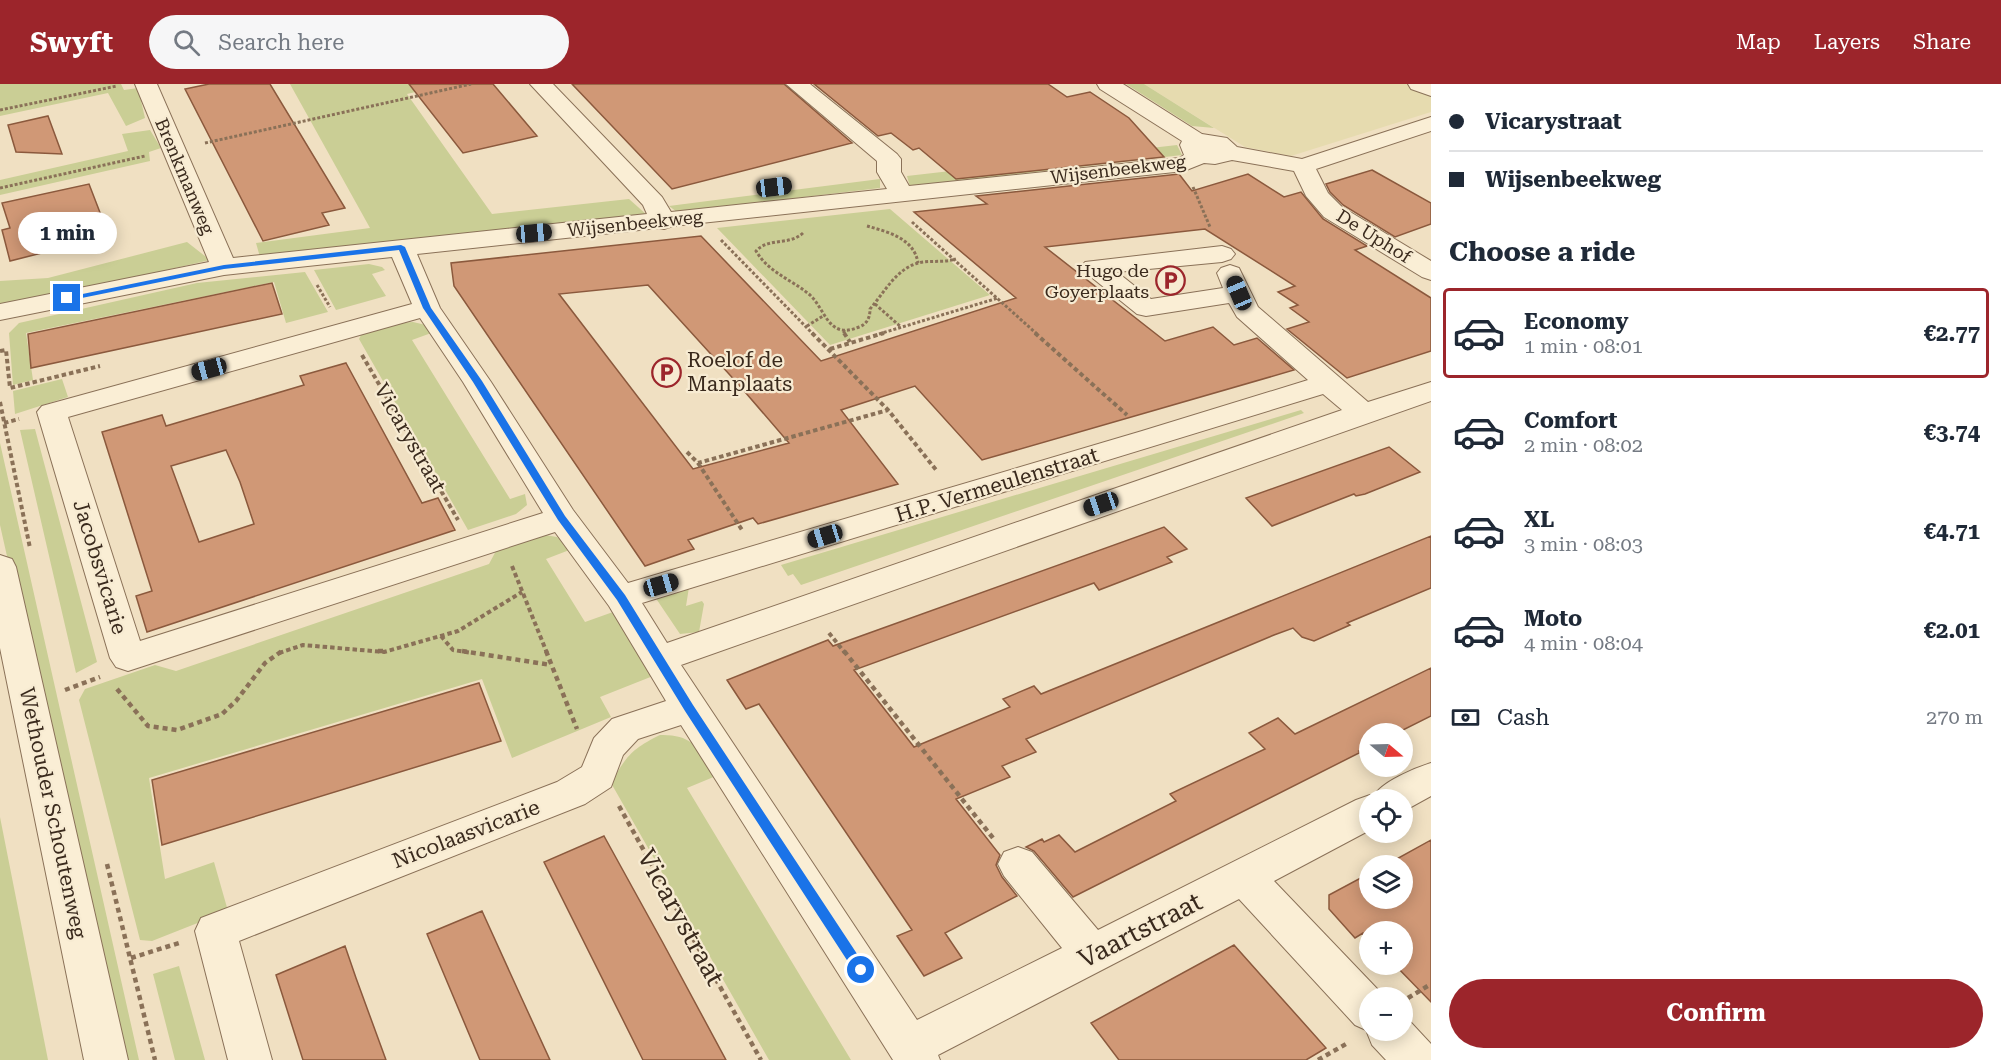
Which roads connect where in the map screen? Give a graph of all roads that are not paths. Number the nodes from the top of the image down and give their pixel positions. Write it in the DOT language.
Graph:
graph roads {
  1 [pos="146,84"];
  2 [pos="541,84"];
  3 [pos="797,84"];
  4 [pos="1107,84"];
  5 [pos="1419,84"];
  6 [pos="1431,90"];
  7 [pos="1431,124"];
  8 [pos="1194,154"];
  9 [pos="1303,166"];
  10 [pos="832,179"];
  11 [pos="886,184"];
  12 [pos="659,212"];
  13 [pos="401,247"];
  14 [pos="224,267"];
  15 [pos="1431,272"];
  16 [pos="1239,293"];
  17 [pos="427,308"];
  18 [pos="0,312"];
  19 [pos="1328,383"];
  20 [pos="1431,391"];
  21 [pos="1363,412"];
  22 [pos="562,518"];
  23 [pos="0,567"];
  24 [pos="621,597"];
  25 [pos="659,659"];
  26 [pos="689,708"];
  27 [pos="1431,778"];
  28 [pos="1411,789"];
  29 [pos="1359,817"];
  30 [pos="1018,864"];
  31 [pos="1244,877"];
  32 [pos="1092,954"];
  33 [pos="1359,999"];
  34 [pos="1398,1041"];
  35 [pos="914,1053"];
  36 [pos="106,1060"];
  37 [pos="250,1060"];
  38 [pos="1416,1060"];
  1 -- 14 [label="street, Brenkmanweg"];
  2 -- 12 [label="street"];
  3 -- 11 [label="street"];
  4 -- 8 [label="street"];
  5 -- 6 [label="street"];
  7 -- 9 [label="street"];
  8 -- 9 [label="street"];
  8 -- 11 [label="street, Wijsenbeekweg"];
  9 -- 15 [label="street, De Uphof"];
  10 -- 12 [label="street, Wijsenbeekweg"];
  11 -- 12 [label="street, Wijsenbeekweg"];
  12 -- 13 [label="street, Wijsenbeekweg"];
  13 -- 14 [label="street, Wijsenbeekweg"];
  13 -- 17 [label="street"];
  14 -- 18 [label="street, Wijsenbeekweg"];
  16 -- 16 [label="street"];
  16 -- 19 [label="street"];
  17 -- 22 [label="street"];
  17 -- 22 [label="street, Jacobsvicarie"];
  19 -- 21 [label="street"];
  19 -- 24 [label="street, H.P. Vermeulenstraat"];
  20 -- 21 [label="street"];
  21 -- 25 [label="street"];
  22 -- 24 [label="street"];
  23 -- 36 [label="street, Wethouder Schoutenweg"];
  24 -- 25 [label="street"];
  25 -- 26 [label="street"];
  26 -- 35 [label="street"];
  26 -- 37 [label="street, Nicolaasvicarie"];
  27 -- 28 [label="street"];
  29 -- 31 [label="street, Vaartstraat"];
  30 -- 32 [label="street"];
  31 -- 32 [label="street, Vaartstraat"];
  31 -- 33 [label="street"];
  32 -- 35 [label="street, Vaartstraat"];
  34 -- 38 [label="street"];
}
